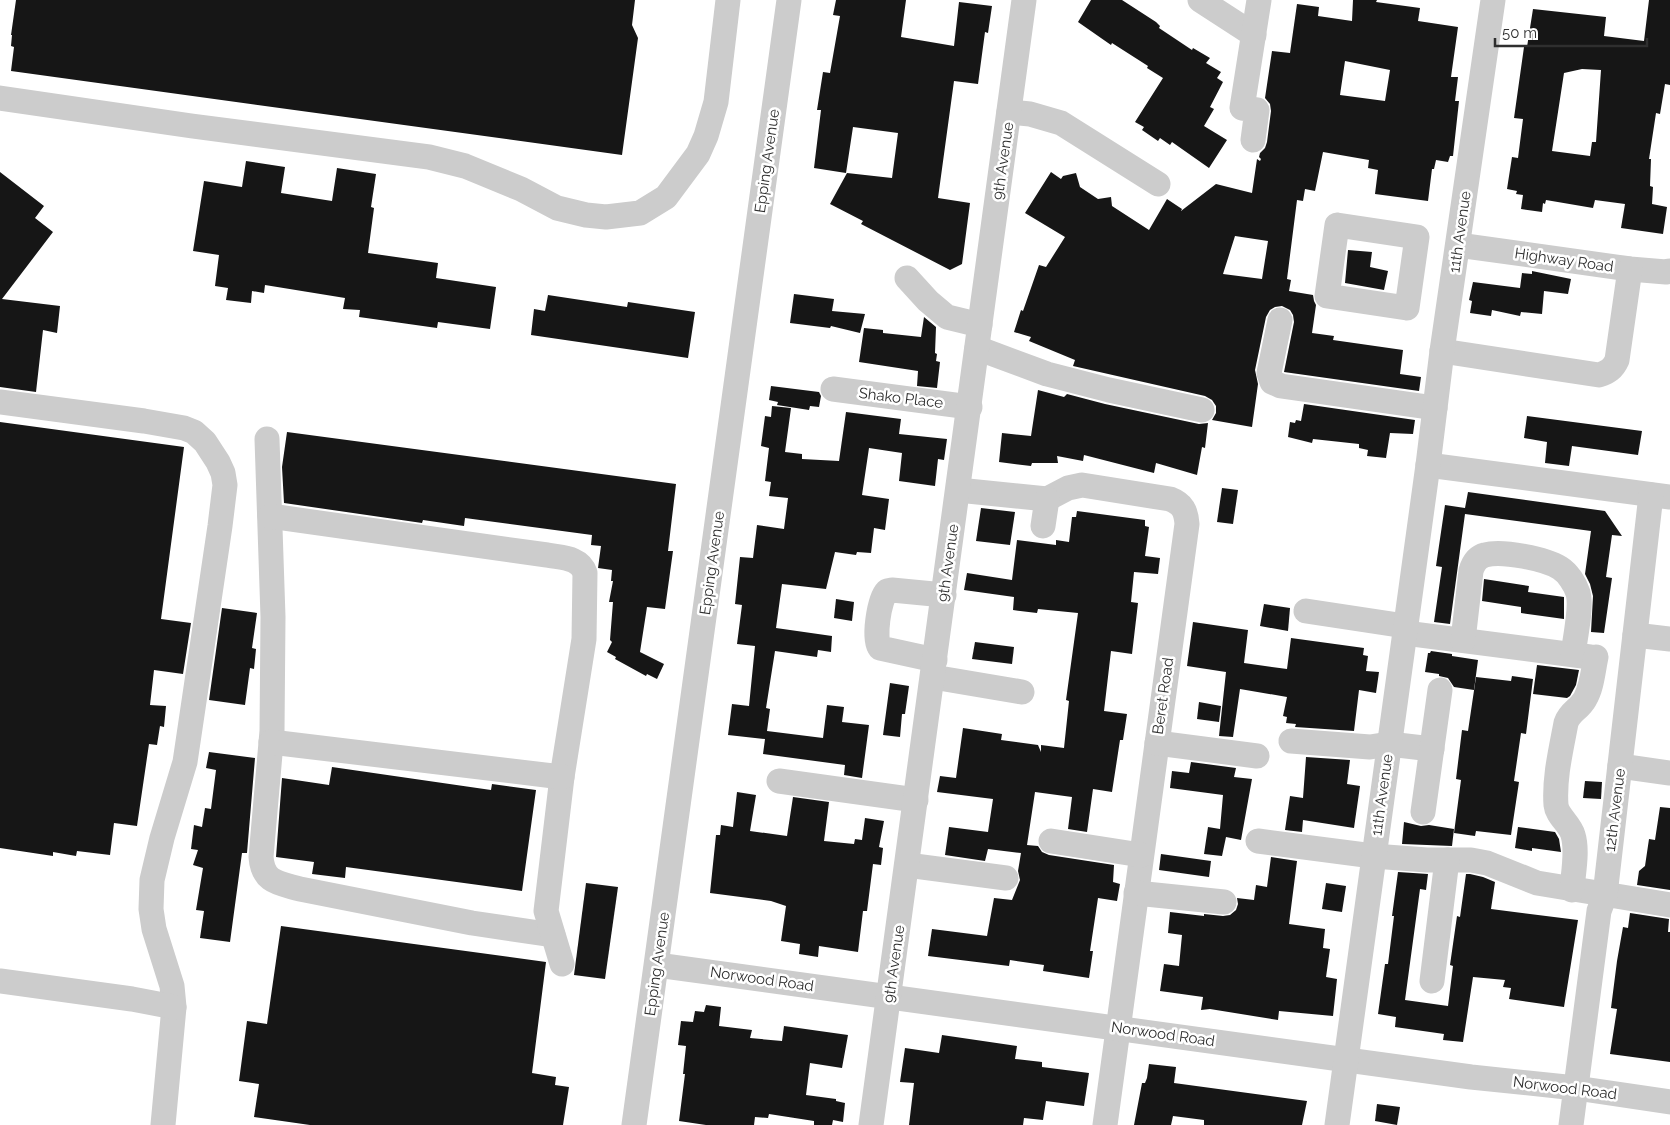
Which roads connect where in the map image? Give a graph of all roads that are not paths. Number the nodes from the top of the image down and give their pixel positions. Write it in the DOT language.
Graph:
graph roads {
  1 [pos="728,0"];
  2 [pos="788,0"];
  3 [pos="1024,0"];
  4 [pos="1200,0"];
  5 [pos="1259,0"];
  6 [pos="1493,0"];
  7 [pos="1254,35"];
  8 [pos="0,98"];
  9 [pos="1009,112"];
  10 [pos="1253,140"];
  11 [pos="1158,184"];
  12 [pos="1458,245"];
  13 [pos="1630,269"];
  14 [pos="1670,271"];
  15 [pos="1412,274"];
  16 [pos="907,278"];
  17 [pos="1453,280"];
  18 [pos="1280,320"];
  19 [pos="979,336"];
  20 [pos="1442,351"];
  21 [pos="833,389"];
  22 [pos="0,402"];
  23 [pos="970,407"];
  24 [pos="1435,408"];
  25 [pos="1202,410"];
  26 [pos="267,439"];
  27 [pos="1428,465"];
  28 [pos="958,490"];
  29 [pos="1661,496"];
  30 [pos="1047,499"];
  31 [pos="270,516"];
  32 [pos="1043,526"];
  33 [pos="944,595"];
  34 [pos="1306,611"];
  35 [pos="1405,629"];
  36 [pos="1635,635"];
  37 [pos="1670,639"];
  38 [pos="1463,640"];
  39 [pos="1585,656"];
  40 [pos="1632,662"];
  41 [pos="934,668"];
  42 [pos="1440,690"];
  43 [pos="1022,692"];
  44 [pos="1291,741"];
  45 [pos="271,742"];
  46 [pos="1157,743"];
  47 [pos="1389,744"];
  48 [pos="1432,749"];
  49 [pos="1257,756"];
  50 [pos="1620,766"];
  51 [pos="1670,773"];
  52 [pos="562,777"];
  53 [pos="779,781"];
  54 [pos="916,800"];
  55 [pos="1424,812"];
  56 [pos="1258,841"];
  57 [pos="1051,842"];
  58 [pos="1141,855"];
  59 [pos="1373,856"];
  60 [pos="1447,860"];
  61 [pos="907,866"];
  62 [pos="1006,878"];
  63 [pos="1572,890"];
  64 [pos="1136,893"];
  65 [pos="1605,895"];
  66 [pos="1224,902"];
  67 [pos="1670,905"];
  68 [pos="553,935"];
  69 [pos="562,964"];
  70 [pos="657,965"];
  71 [pos="0,981"];
  72 [pos="1432,981"];
  73 [pos="889,996"];
  74 [pos="174,1008"];
  75 [pos="1119,1028"];
  76 [pos="1346,1059"];
  77 [pos="1576,1088"];
  78 [pos="1670,1102"];
  79 [pos="163,1125"];
  80 [pos="634,1125"];
  81 [pos="871,1125"];
  82 [pos="1105,1125"];
  83 [pos="1337,1125"];
  84 [pos="1571,1125"];
  1 -- 8 [label="street"];
  2 -- 70 [label="street, Epping Avenue"];
  3 -- 9 [label="street, 9th Avenue"];
  4 -- 7 [label="street"];
  5 -- 7 [label="street"];
  6 -- 12 [label="street, 11th Avenue"];
  7 -- 10 [label="street"];
  9 -- 11 [label="street"];
  9 -- 19 [label="street, 9th Avenue"];
  12 -- 13 [label="street, Highway Road"];
  12 -- 17 [label="street, 11th Avenue"];
  13 -- 14 [label="street, Highway Road"];
  13 -- 20 [label="street"];
  15 -- 17 [label="street"];
  16 -- 19 [label="street"];
  17 -- 20 [label="street, 11th Avenue"];
  18 -- 24 [label="street"];
  19 -- 23 [label="street, 9th Avenue"];
  19 -- 25 [label="street"];
  20 -- 24 [label="street, 11th Avenue"];
  21 -- 23 [label="street, Shako Place"];
  22 -- 74 [label="street"];
  23 -- 28 [label="street, 9th Avenue"];
  24 -- 27 [label="street, 11th Avenue"];
  26 -- 31 [label="street"];
  27 -- 29 [label="street"];
  27 -- 35 [label="street, 11th Avenue"];
  28 -- 30 [label="street"];
  28 -- 33 [label="street, 9th Avenue"];
  29 -- 36 [label="street, 12th Avenue"];
  30 -- 32 [label="street"];
  30 -- 46 [label="street, Beret Road"];
  31 -- 45 [label="street"];
  31 -- 52 [label="street"];
  33 -- 41 [label="street, 9th Avenue"];
  33 -- 41 [label="street"];
  34 -- 35 [label="street"];
  35 -- 38 [label="street"];
  35 -- 47 [label="street, 11th Avenue"];
  36 -- 37 [label="street"];
  36 -- 40 [label="street, 12th Avenue"];
  38 -- 39 [label="street"];
  38 -- 39 [label="street"];
  39 -- 40 [label="street"];
  39 -- 63 [label="street"];
  40 -- 50 [label="street, 12th Avenue"];
  41 -- 43 [label="street"];
  41 -- 54 [label="street, 9th Avenue"];
  42 -- 48 [label="street"];
  44 -- 47 [label="street"];
  45 -- 52 [label="street"];
  45 -- 68 [label="street"];
  46 -- 49 [label="street"];
  46 -- 58 [label="street, Beret Road"];
  47 -- 48 [label="street"];
  47 -- 59 [label="street, 11th Avenue"];
  48 -- 55 [label="street"];
  50 -- 51 [label="street"];
  50 -- 65 [label="street, 12th Avenue"];
  52 -- 68 [label="street"];
  53 -- 54 [label="street"];
  54 -- 61 [label="street, 9th Avenue"];
  56 -- 59 [label="street"];
  57 -- 58 [label="street"];
  58 -- 64 [label="street, Beret Road"];
  59 -- 60 [label="street"];
  59 -- 76 [label="street, 11th Avenue"];
  60 -- 63 [label="street"];
  60 -- 72 [label="street"];
  61 -- 62 [label="street"];
  61 -- 73 [label="street, 9th Avenue"];
  63 -- 65 [label="street"];
  64 -- 66 [label="street"];
  64 -- 75 [label="street, Beret Road"];
  65 -- 67 [label="street"];
  65 -- 77 [label="street, 12th Avenue"];
  68 -- 69 [label="street"];
  70 -- 73 [label="street, Norwood Road"];
  70 -- 80 [label="street, Epping Avenue"];
  71 -- 74 [label="street"];
  73 -- 75 [label="street, Norwood Road"];
  73 -- 81 [label="street, 9th Avenue"];
  74 -- 79 [label="street"];
  75 -- 76 [label="street, Norwood Road"];
  75 -- 82 [label="street, Beret Road"];
  76 -- 77 [label="street, Norwood Road"];
  76 -- 83 [label="street, 11th Avenue"];
  77 -- 78 [label="street, Norwood Road"];
  77 -- 84 [label="street, 12th Avenue"];
}
